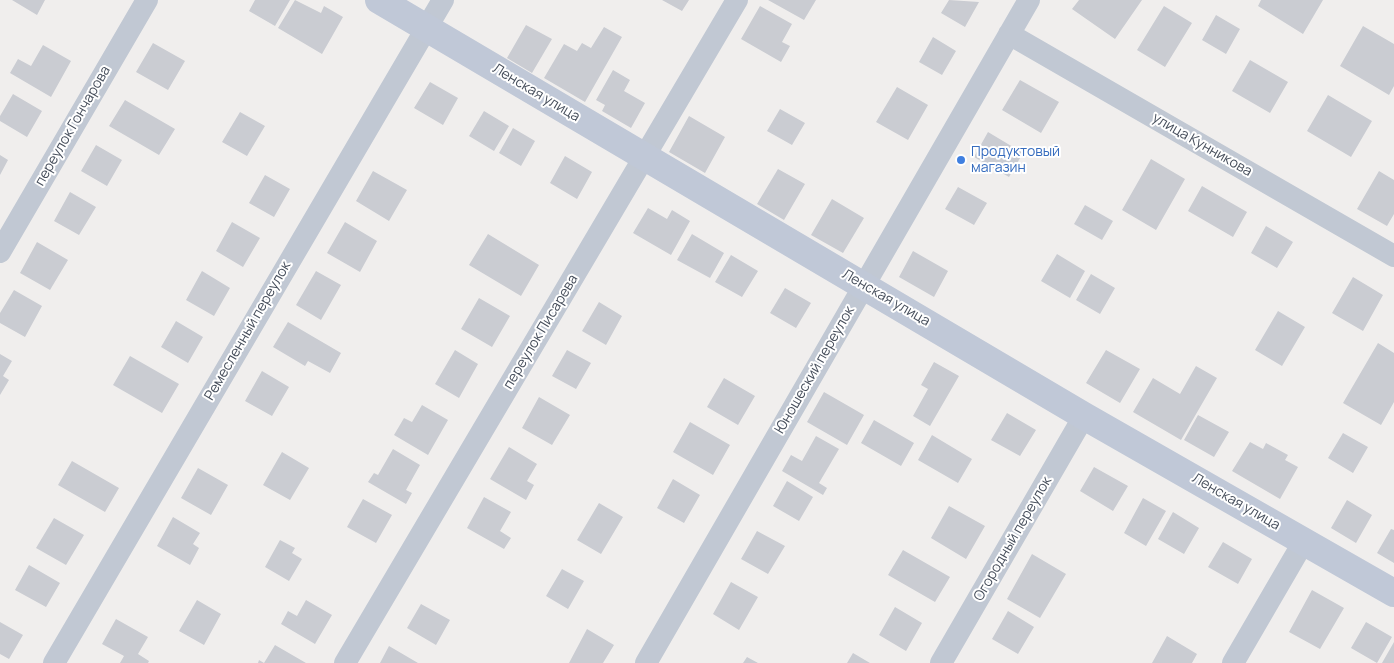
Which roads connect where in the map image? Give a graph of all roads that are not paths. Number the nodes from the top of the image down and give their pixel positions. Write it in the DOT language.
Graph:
graph roads {
  1 [pos="147,0"];
  2 [pos="379,0"];
  3 [pos="443,0"];
  4 [pos="737,0"];
  5 [pos="1030,0"];
  6 [pos="427,28"];
  7 [pos="1010,34"];
  8 [pos="644,158"];
  9 [pos="0,252"];
  10 [pos="1394,256"];
  11 [pos="864,285"];
  12 [pos="1084,416"];
  13 [pos="1304,541"];
  14 [pos="1394,593"];
  15 [pos="54,663"];
  16 [pos="344,663"];
  17 [pos="646,663"];
  18 [pos="941,663"];
  19 [pos="1234,663"];
  1 -- 9 [label="street, переулок Гончарова"];
  2 -- 6 [label="street, Ленская улица"];
  3 -- 6 [label="street, Ремесленный переулок"];
  4 -- 8 [label="street, переулок Писарева"];
  5 -- 7 [label="street, Юношеский переулок"];
  6 -- 8 [label="street, Ленская улица"];
  6 -- 15 [label="street, Ремесленный переулок"];
  7 -- 10 [label="street, улица Кунникова"];
  7 -- 11 [label="street, Юношеский переулок"];
  8 -- 11 [label="street, Ленская улица"];
  8 -- 16 [label="street, переулок Писарева"];
  11 -- 12 [label="street, Ленская улица"];
  11 -- 17 [label="street, Юношеский переулок"];
  12 -- 13 [label="street, Ленская улица"];
  12 -- 18 [label="street, Огородный переулок"];
  13 -- 14 [label="street, Ленская улица"];
  13 -- 19 [label="street"];
}
